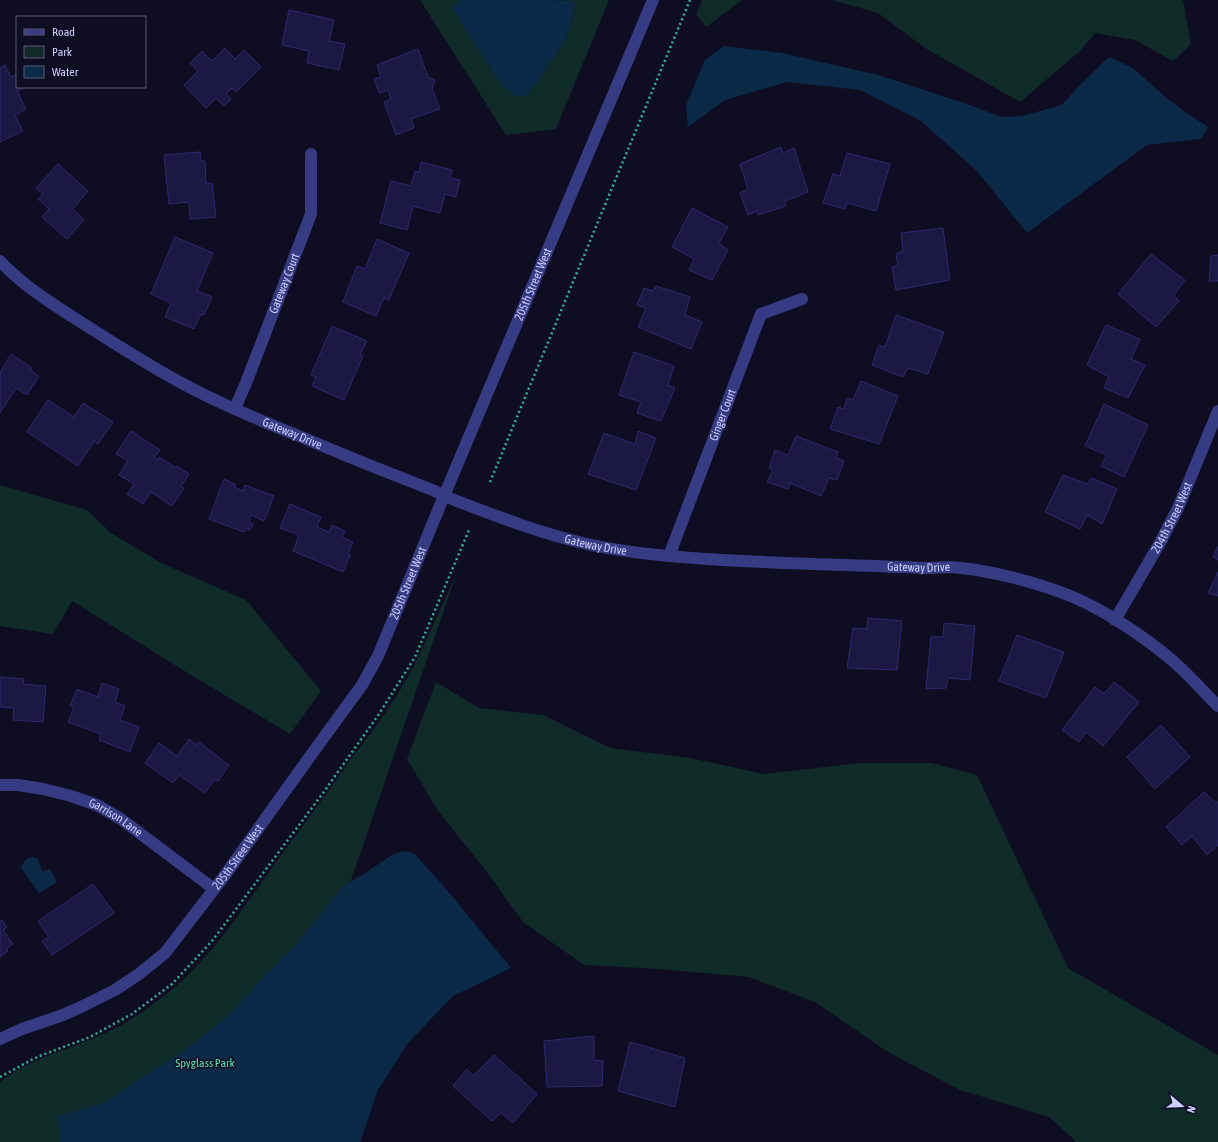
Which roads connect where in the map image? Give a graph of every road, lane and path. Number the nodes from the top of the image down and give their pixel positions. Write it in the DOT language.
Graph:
graph roads {
  1 [pos="653,0"];
  2 [pos="690,0"];
  3 [pos="310,154"];
  4 [pos="0,261"];
  5 [pos="802,299"];
  6 [pos="235,408"];
  7 [pos="1218,411"];
  8 [pos="490,482"];
  9 [pos="444,496"];
  10 [pos="669,556"];
  11 [pos="1115,620"];
  12 [pos="1218,706"];
  13 [pos="0,785"];
  14 [pos="214,889"];
  15 [pos="0,1039"];
  1 -- 9 [label="street, 205th Street West"];
  2 -- 8 [label="path"];
  3 -- 6 [label="street, Gateway Court"];
  4 -- 6 [label="street, Gateway Drive"];
  5 -- 10 [label="street, Ginger Court"];
  6 -- 9 [label="street, Gateway Drive"];
  7 -- 11 [label="street, 204th Street West"];
  9 -- 10 [label="street, Gateway Drive"];
  9 -- 14 [label="street, 205th Street West"];
  10 -- 11 [label="street, Gateway Drive"];
  11 -- 12 [label="street, Gateway Drive"];
  13 -- 14 [label="street, Garrison Lane"];
  14 -- 15 [label="street, 205th Street West"];
}
